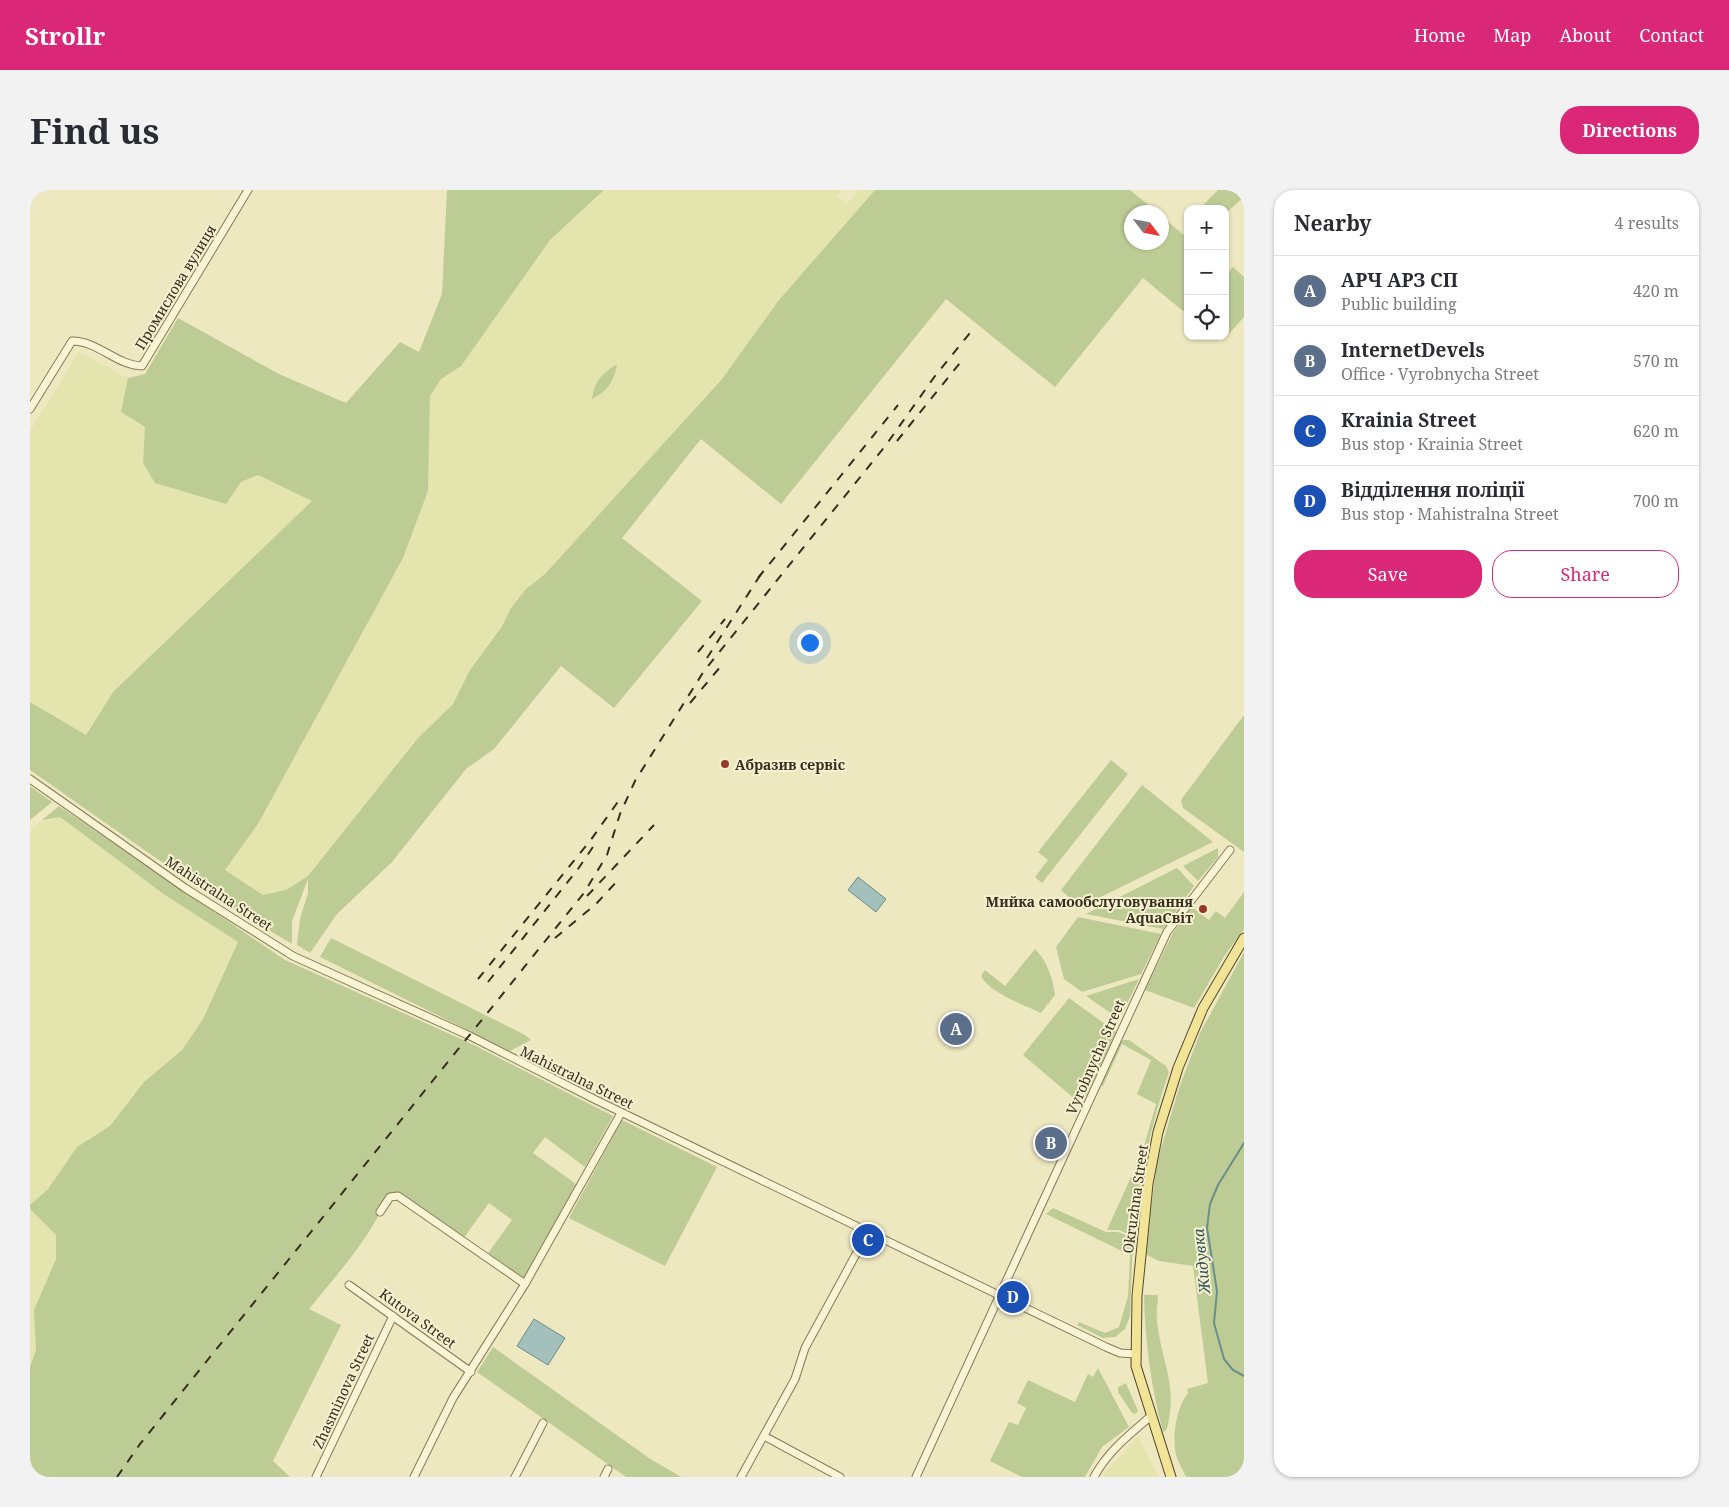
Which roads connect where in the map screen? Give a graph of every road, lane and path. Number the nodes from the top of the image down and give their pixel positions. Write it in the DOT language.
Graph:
graph roads {
  1 [pos="248,190"];
  2 [pos="30,409"];
  3 [pos="30,779"];
  4 [pos="1230,850"];
  5 [pos="1244,938"];
  6 [pos="621,1112"];
  7 [pos="380,1212"];
  8 [pos="868,1232"];
  9 [pos="525,1284"];
  10 [pos="349,1285"];
  11 [pos="1001,1296"];
  12 [pos="393,1316"];
  13 [pos="1136,1354"];
  14 [pos="471,1372"];
  15 [pos="1151,1416"];
  16 [pos="543,1423"];
  17 [pos="764,1436"];
  18 [pos="608,1469"];
  19 [pos="316,1477"];
  20 [pos="414,1477"];
  21 [pos="515,1477"];
  22 [pos="604,1477"];
  23 [pos="741,1477"];
  24 [pos="840,1477"];
  25 [pos="916,1477"];
  26 [pos="1094,1477"];
  27 [pos="1171,1477"];
  1 -- 2 [label="street, Промислова вулиця"];
  3 -- 6 [label="street, Mahistralna Street"];
  4 -- 11 [label="street, Vyrobnycha Street"];
  5 -- 13 [label="main road, Okruzhna Street"];
  6 -- 8 [label="street, Mahistralna Street"];
  6 -- 9 [label="street"];
  7 -- 9 [label="street"];
  8 -- 11 [label="street, Mahistralna Street"];
  8 -- 17 [label="street"];
  9 -- 14 [label="street"];
  10 -- 12 [label="street, Kutova Street"];
  11 -- 13 [label="street, Mahistralna Street"];
  11 -- 25 [label="street, Vyrobnycha Street"];
  12 -- 14 [label="street, Kutova Street"];
  12 -- 19 [label="street, Zhasminova Street"];
  13 -- 15 [label="main road, Okruzhna Street"];
  14 -- 20 [label="street"];
  15 -- 26 [label="street"];
  15 -- 27 [label="main road, Okruzhna Street"];
  16 -- 21 [label="street"];
  17 -- 23 [label="street"];
  17 -- 24 [label="street"];
  18 -- 22 [label="street"];
}
